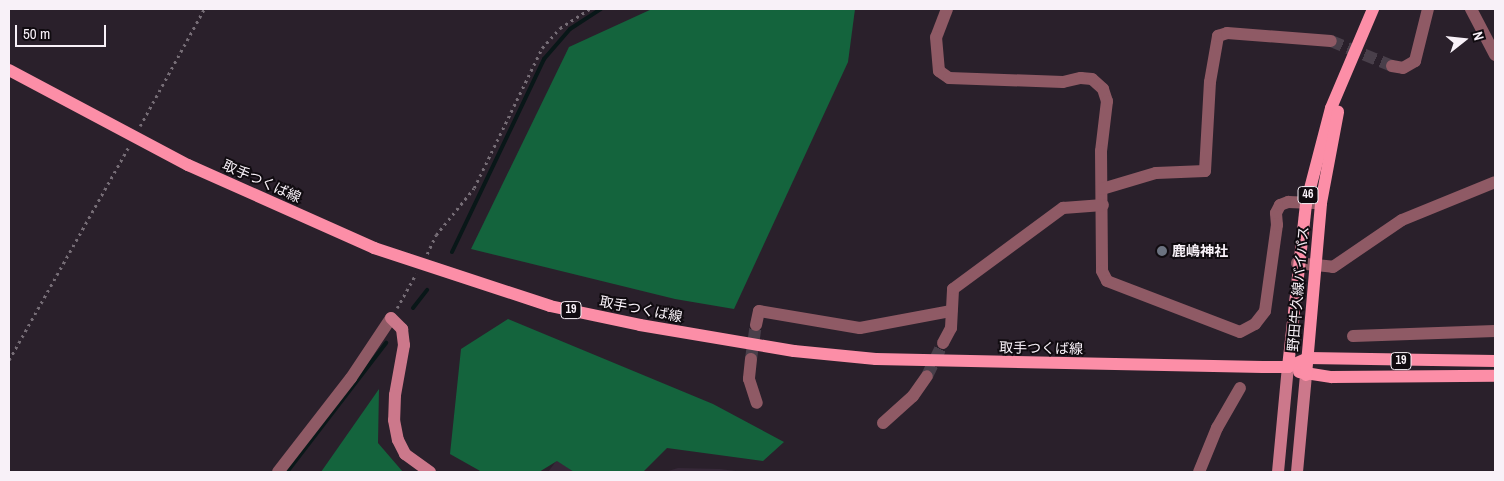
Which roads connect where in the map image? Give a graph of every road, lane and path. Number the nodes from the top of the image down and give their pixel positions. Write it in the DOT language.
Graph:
graph roads {
  1 [pos="204,9"];
  2 [pos="589,9"];
  3 [pos="947,9"];
  4 [pos="1373,9"];
  5 [pos="1428,9"];
  6 [pos="1471,9"];
  7 [pos="1362,31"];
  8 [pos="1331,41"];
  9 [pos="1495,55"];
  10 [pos="1392,66"];
  11 [pos="9,70"];
  12 [pos="133,138"];
  13 [pos="1495,182"];
  14 [pos="1102,189"];
  15 [pos="1321,203"];
  16 [pos="1306,204"];
  17 [pos="1103,205"];
  18 [pos="1297,263"];
  19 [pos="421,265"];
  20 [pos="1315,265"];
  21 [pos="951,311"];
  22 [pos="391,318"];
  23 [pos="756,325"];
  24 [pos="1495,331"];
  25 [pos="1353,336"];
  26 [pos="943,342"];
  27 [pos="1308,358"];
  28 [pos="9,360"];
  29 [pos="750,360"];
  30 [pos="1495,361"];
  31 [pos="1288,367"];
  32 [pos="1306,375"];
  33 [pos="927,376"];
  34 [pos="1495,376"];
  35 [pos="1240,388"];
  36 [pos="756,403"];
  37 [pos="884,423"];
  38 [pos="278,472"];
  39 [pos="430,472"];
  40 [pos="1199,472"];
  41 [pos="1278,472"];
  42 [pos="1297,472"];
  1 -- 12 [label="path"];
  2 -- 19 [label="path"];
  3 -- 14 [label="street"];
  4 -- 7 [label="main road, 野田牛久線バイパス / 46"];
  5 -- 10 [label="street"];
  6 -- 9 [label="street"];
  7 -- 15 [label="main road, 野田牛久線バイパス / 46"];
  7 -- 16 [label="main road, 野田牛久線バイパス / 46"];
  8 -- 14 [label="street"];
  11 -- 12 [label="main road, 取手つくば線 / 19"];
  12 -- 19 [label="main road, 取手つくば線 / 19"];
  12 -- 28 [label="path"];
  13 -- 20 [label="street"];
  14 -- 17 [label="street"];
  15 -- 16 [label="street"];
  15 -- 20 [label="main road, 野田牛久線バイパス / 46"];
  16 -- 17 [label="street"];
  16 -- 18 [label="main road, 野田牛久線バイパス / 46"];
  17 -- 21 [label="street"];
  18 -- 20 [label="street"];
  18 -- 31 [label="main road, 野田牛久線バイパス / 46"];
  19 -- 22 [label="path"];
  19 -- 31 [label="main road, 取手つくば線 / 19"];
  20 -- 27 [label="main road, 野田牛久線バイパス / 46"];
  21 -- 23 [label="street"];
  21 -- 26 [label="street"];
  22 -- 38 [label="street"];
  22 -- 39 [label="main road"];
  24 -- 25 [label="street"];
  27 -- 30 [label="main road, 取手つくば線 / 19"];
  27 -- 31 [label="main road, 取手つくば線 / 19"];
  27 -- 32 [label="main road, 野田牛久線バイパス / 46"];
  29 -- 36 [label="street"];
  31 -- 32 [label="main road, 取手つくば線 / 19"];
  31 -- 41 [label="main road"];
  32 -- 34 [label="main road, 取手つくば線 / 19"];
  32 -- 42 [label="main road"];
  33 -- 37 [label="street"];
  35 -- 40 [label="street"];
}
